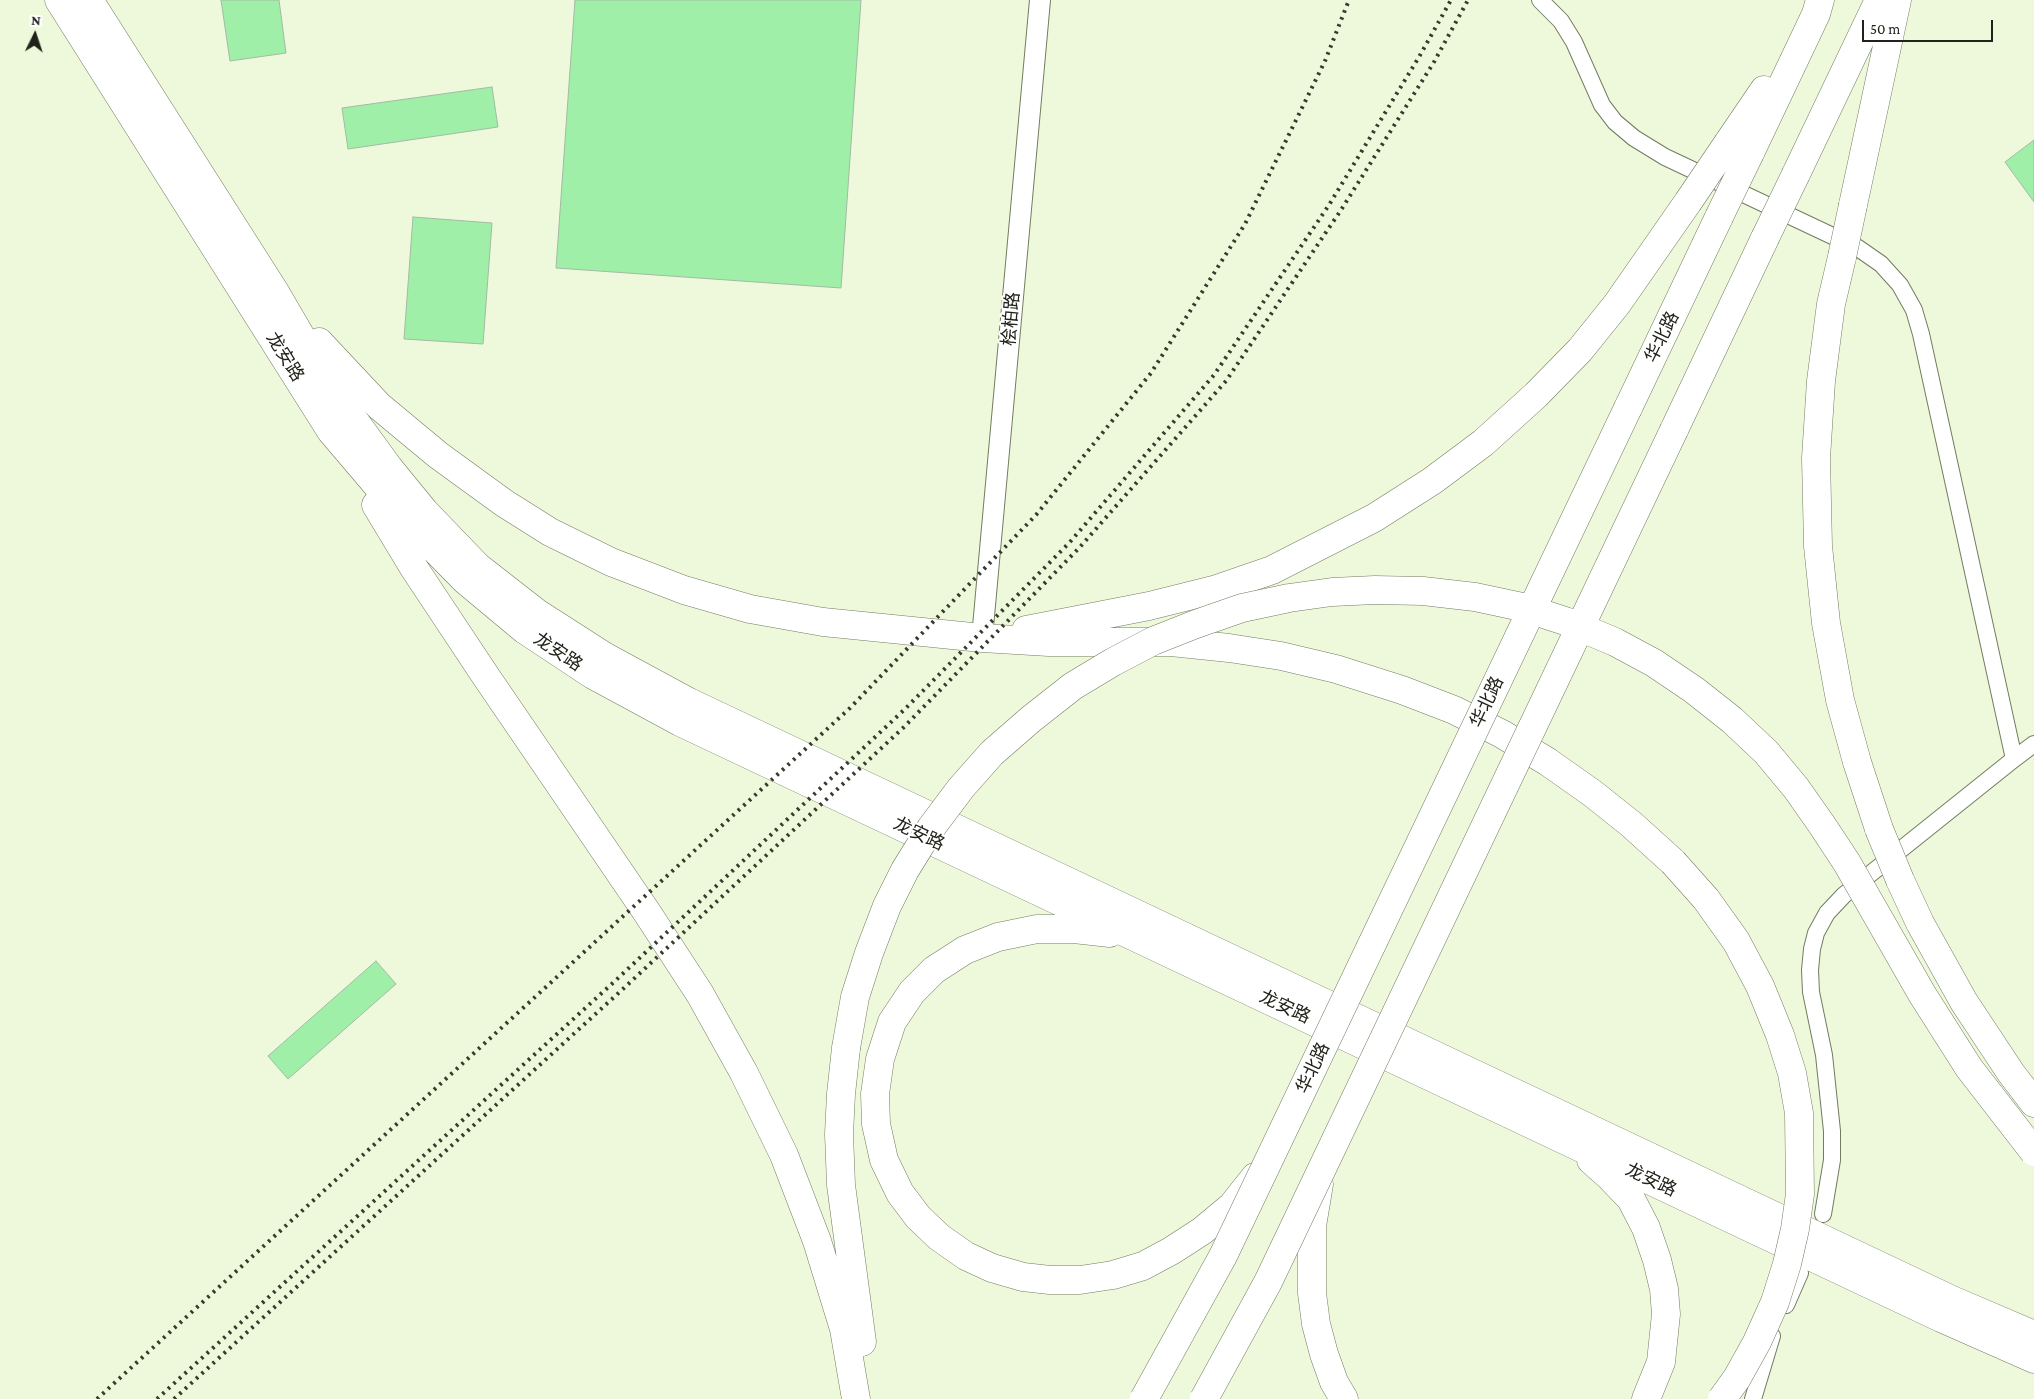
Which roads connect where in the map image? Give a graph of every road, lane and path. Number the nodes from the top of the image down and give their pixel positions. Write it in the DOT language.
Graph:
graph roads {
  1 [pos="59,0"];
  2 [pos="89,0"];
  3 [pos="1040,0"];
  4 [pos="1540,0"];
  5 [pos="1879,0"];
  6 [pos="1897,0"];
  7 [pos="1818,7"];
  8 [pos="1739,148"];
  9 [pos="275,292"];
  10 [pos="332,431"];
  11 [pos="982,638"];
  12 [pos="2034,744"];
  13 [pos="2014,759"];
  14 [pos="1150,944"];
  15 [pos="2034,1103"];
  16 [pos="1558,1136"];
  17 [pos="1274,1150"];
  18 [pos="2034,1152"];
  19 [pos="1324,1165"];
  20 [pos="1824,1214"];
  21 [pos="1800,1273"];
  22 [pos="2034,1335"];
  23 [pos="2034,1359"];
  24 [pos="856,1399"];
  25 [pos="865,1399"];
  26 [pos="1144,1399"];
  27 [pos="1204,1399"];
  28 [pos="1344,1399"];
  29 [pos="1646,1399"];
  30 [pos="1722,1399"];
  31 [pos="1753,1399"];
  1 -- 10 [label="highway, 龙安路"];
  2 -- 9 [label="highway, 龙安路"];
  3 -- 11 [label="street, 桧柏路"];
  4 -- 13 [label="street"];
  5 -- 19 [label="highway, bridge"];
  6 -- 15 [label="highway, bridge"];
  7 -- 8 [label="highway, 华北路"];
  8 -- 11 [label="highway, bridge"];
  8 -- 17 [label="highway, 华北路, bridge"];
  9 -- 11 [label="highway"];
  9 -- 22 [label="highway, 龙安路"];
  10 -- 14 [label="highway, 龙安路"];
  10 -- 24 [label="highway"];
  11 -- 30 [label="highway, bridge"];
  12 -- 13 [label="street"];
  13 -- 20 [label="street"];
  14 -- 16 [label="highway, 龙安路"];
  14 -- 17 [label="highway, bridge"];
  16 -- 23 [label="highway, 龙安路"];
  16 -- 29 [label="highway"];
  17 -- 26 [label="highway, 华北路, bridge"];
  18 -- 25 [label="highway, bridge"];
  19 -- 27 [label="highway, bridge"];
  19 -- 28 [label="highway, bridge"];
  21 -- 31 [label="street"];
}
